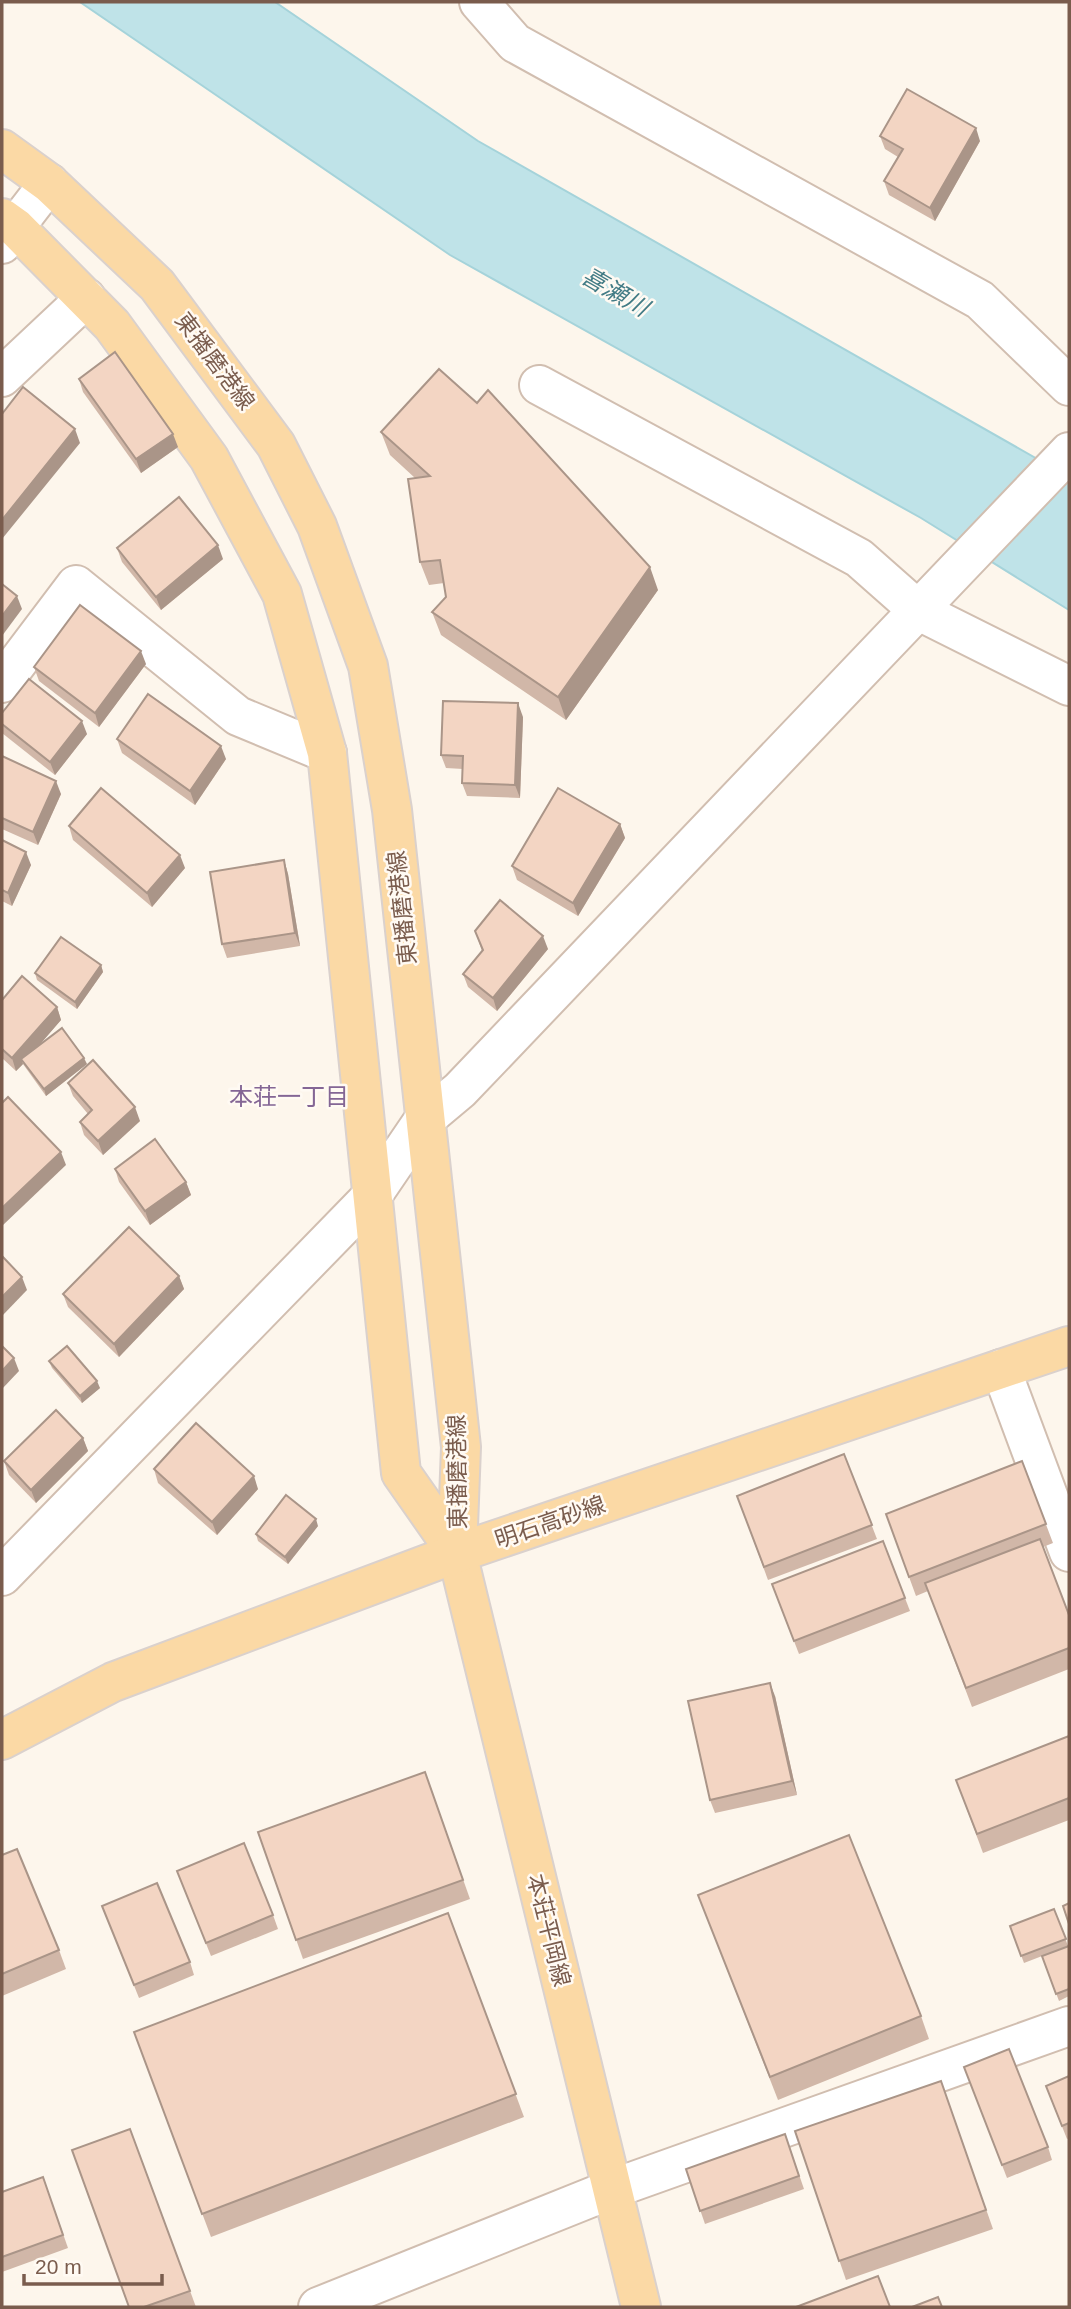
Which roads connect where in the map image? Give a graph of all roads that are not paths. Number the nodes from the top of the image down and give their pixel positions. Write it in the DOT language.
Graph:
graph roads {
  1 [pos="493,8"];
  2 [pos="2,149"];
  3 [pos="49,183"];
  4 [pos="7,230"];
  5 [pos="86,298"];
  6 [pos="2,377"];
  7 [pos="539,385"];
  8 [pos="1069,386"];
  9 [pos="1069,452"];
  10 [pos="919,611"];
  11 [pos="2,683"];
  12 [pos="1069,686"];
  13 [pos="327,753"];
  14 [pos="424,1121"];
  15 [pos="372,1196"];
  16 [pos="1069,1346"];
  17 [pos="1001,1369"];
  18 [pos="1069,1552"];
  19 [pos="457,1553"];
  20 [pos="2,1576"];
  21 [pos="2,1740"];
  22 [pos="1069,2026"];
  23 [pos="612,2189"];
  24 [pos="317,2307"];
  25 [pos="641,2307"];
  1 -- 8 [label="street"];
  2 -- 3 [label="main road, 東播磨港線"];
  3 -- 4 [label="street"];
  3 -- 14 [label="main road, 東播磨港線"];
  4 -- 5 [label="main road, 東播磨港線"];
  5 -- 6 [label="street"];
  5 -- 13 [label="main road, 東播磨港線"];
  7 -- 10 [label="street"];
  9 -- 10 [label="street"];
  10 -- 12 [label="street"];
  10 -- 14 [label="street"];
  11 -- 13 [label="street"];
  13 -- 15 [label="main road, 東播磨港線"];
  14 -- 15 [label="street"];
  14 -- 19 [label="main road, 東播磨港線"];
  15 -- 19 [label="main road, 東播磨港線"];
  15 -- 20 [label="street"];
  16 -- 17 [label="main road, 明石高砂線"];
  17 -- 18 [label="street"];
  17 -- 19 [label="main road, 明石高砂線"];
  19 -- 21 [label="main road, 明石高砂線"];
  19 -- 23 [label="main road, 本荘平岡線"];
  22 -- 23 [label="street"];
  23 -- 24 [label="street"];
  23 -- 25 [label="main road, 本荘平岡線"];
}
